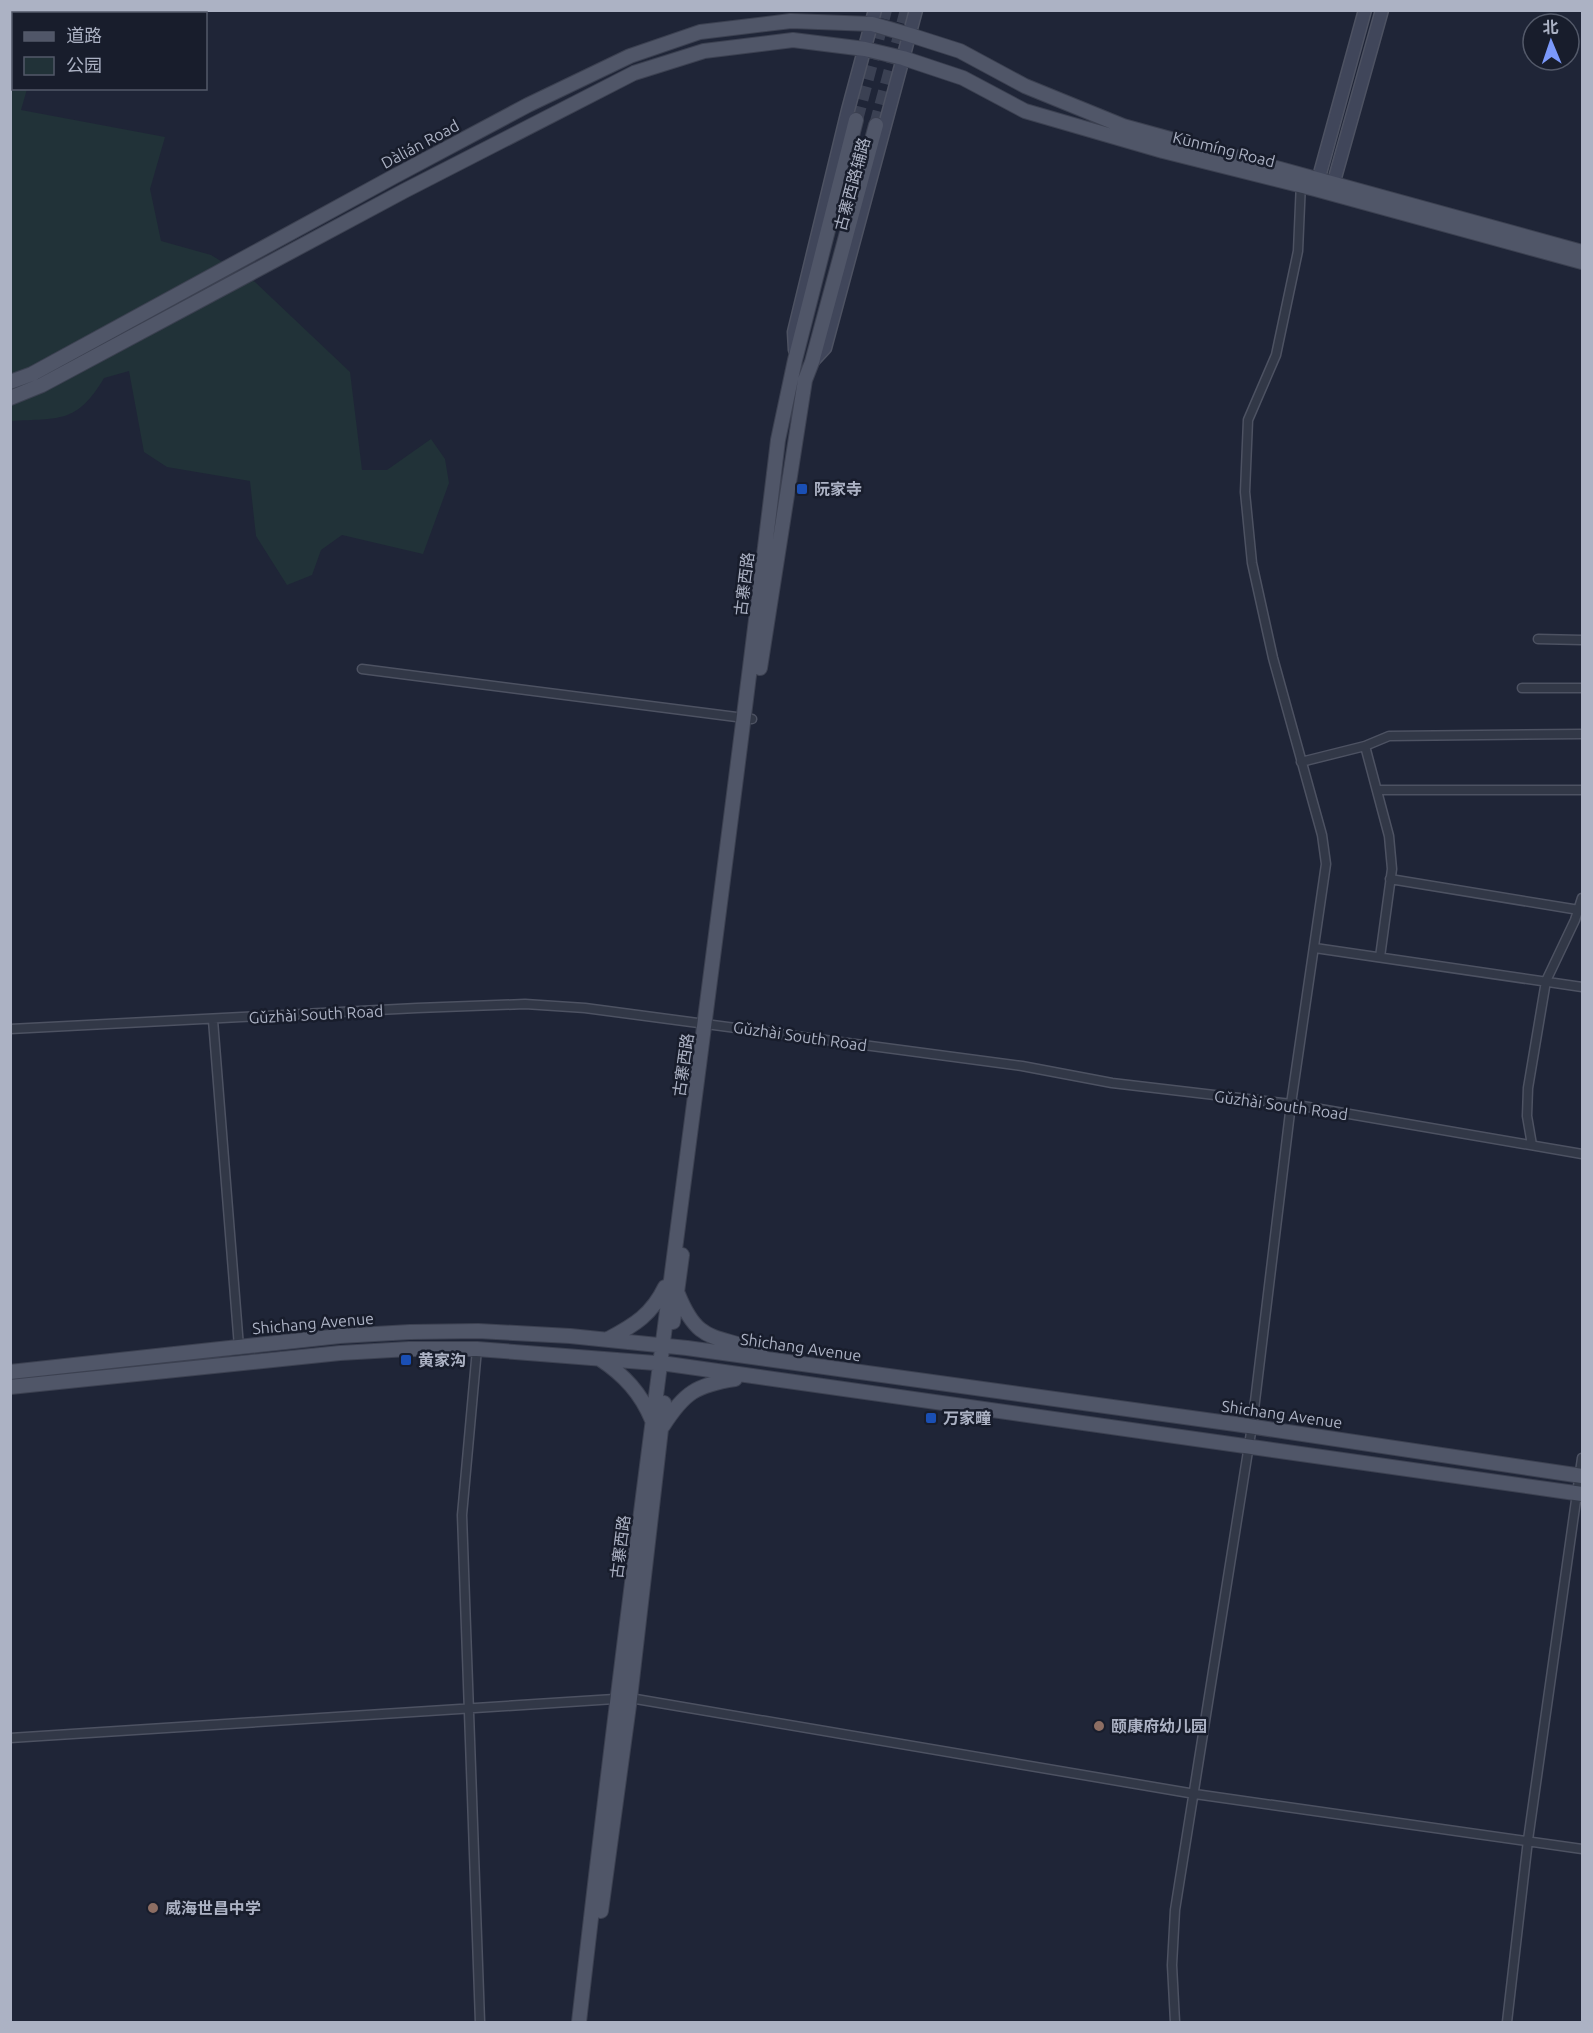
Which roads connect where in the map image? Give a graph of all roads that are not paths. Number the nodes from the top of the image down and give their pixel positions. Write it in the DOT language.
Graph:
graph roads {
  1 [pos="875,10"];
  2 [pos="916,10"];
  3 [pos="1365,10"];
  4 [pos="1382,10"];
  5 [pos="872,24"];
  6 [pos="910,35"];
  7 [pos="865,49"];
  8 [pos="903,58"];
  9 [pos="856,120"];
  10 [pos="876,125"];
  11 [pos="1302,180"];
  12 [pos="1317,184"];
  13 [pos="1332,188"];
  14 [pos="1582,252"];
  15 [pos="1582,262"];
  16 [pos="795,360"];
  17 [pos="812,363"];
  18 [pos="10,382"];
  19 [pos="10,398"];
  20 [pos="1538,639"];
  21 [pos="1582,640"];
  22 [pos="362,669"];
  23 [pos="1522,688"];
  24 [pos="1582,688"];
  25 [pos="748,718"];
  26 [pos="1582,734"];
  27 [pos="1365,746"];
  28 [pos="1301,762"];
  29 [pos="1377,790"];
  30 [pos="1582,790"];
  31 [pos="1390,879"];
  32 [pos="1582,898"];
  33 [pos="1579,910"];
  34 [pos="1315,948"];
  35 [pos="1380,957"];
  36 [pos="1546,981"];
  37 [pos="1582,987"];
  38 [pos="213,1020"];
  39 [pos="708,1024"];
  40 [pos="10,1029"];
  41 [pos="1291,1104"];
  42 [pos="1532,1145"];
  43 [pos="1582,1154"];
  44 [pos="670,1277"];
  45 [pos="678,1293"];
  46 [pos="608,1340"];
  47 [pos="666,1345"];
  48 [pos="239,1347"];
  49 [pos="477,1349"];
  50 [pos="598,1358"];
  51 [pos="778,1361"];
  52 [pos="664,1364"];
  53 [pos="10,1372"];
  54 [pos="752,1376"];
  55 [pos="10,1387"];
  56 [pos="657,1424"];
  57 [pos="1252,1426"];
  58 [pos="1249,1447"];
  59 [pos="1582,1458"];
  60 [pos="1581,1476"];
  61 [pos="1580,1494"];
  62 [pos="624,1698"];
  63 [pos="468,1708"];
  64 [pos="10,1738"];
  65 [pos="1195,1794"];
  66 [pos="1528,1840"];
  67 [pos="1582,1849"];
  68 [pos="480,2022"];
  69 [pos="579,2022"];
  70 [pos="587,2022"];
  71 [pos="1175,2022"];
  72 [pos="1507,2022"];
  1 -- 5 [label="main road"];
  2 -- 6 [label="main road, 古寨西路辅路"];
  3 -- 12 [label="main road"];
  4 -- 13 [label="main road"];
  5 -- 6 [label="main road, Kūnmíng Road"];
  5 -- 7 [label="main road"];
  5 -- 18 [label="main road, Dàlián Road"];
  6 -- 8 [label="main road, 古寨西路辅路"];
  6 -- 11 [label="main road, Kūnmíng Road"];
  7 -- 8 [label="main road, Kūnmíng Road"];
  7 -- 16 [label="main road"];
  7 -- 19 [label="main road, Dàlián Road"];
  8 -- 11 [label="main road, Kūnmíng Road"];
  8 -- 17 [label="main road, 古寨西路辅路"];
  9 -- 16 [label="main road, 古寨西路"];
  10 -- 17 [label="main road, 古寨西路"];
  11 -- 12 [label="main road, Kūnmíng Road"];
  11 -- 28 [label="street"];
  12 -- 13 [label="main road, Kūnmíng Road"];
  13 -- 14 [label="main road, Kūnmíng Road"];
  13 -- 15 [label="main road, Kūnmíng Road"];
  16 -- 25 [label="main road, 古寨西路"];
  17 -- 25 [label="main road, 古寨西路"];
  20 -- 21 [label="street"];
  22 -- 25 [label="street"];
  23 -- 24 [label="street"];
  25 -- 39 [label="main road, 古寨西路"];
  26 -- 27 [label="street"];
  27 -- 28 [label="street"];
  27 -- 29 [label="street"];
  28 -- 34 [label="street"];
  29 -- 30 [label="street"];
  29 -- 31 [label="street"];
  31 -- 33 [label="street"];
  31 -- 35 [label="street"];
  32 -- 33 [label="street"];
  33 -- 36 [label="street"];
  34 -- 35 [label="street"];
  34 -- 41 [label="street"];
  35 -- 36 [label="street"];
  36 -- 37 [label="street"];
  36 -- 42 [label="street"];
  38 -- 39 [label="street, Gǔzhài South Road"];
  38 -- 40 [label="street, Gǔzhài South Road"];
  38 -- 48 [label="street"];
  39 -- 41 [label="street, Gǔzhài South Road"];
  39 -- 44 [label="main road, 古寨西路"];
  39 -- 45 [label="main road, 古寨西路"];
  41 -- 42 [label="street, Gǔzhài South Road"];
  41 -- 57 [label="street"];
  42 -- 43 [label="street, Gǔzhài South Road"];
  44 -- 46 [label="main road"];
  44 -- 47 [label="main road, 古寨西路"];
  45 -- 47 [label="main road, 古寨西路"];
  45 -- 51 [label="main road"];
  46 -- 47 [label="main road, Shichang Avenue"];
  46 -- 48 [label="main road, Shichang Avenue"];
  47 -- 51 [label="main road, Shichang Avenue"];
  47 -- 52 [label="main road, 古寨西路"];
  48 -- 53 [label="main road, Shichang Avenue"];
  49 -- 50 [label="main road, Shichang Avenue"];
  49 -- 55 [label="main road, Shichang Avenue"];
  49 -- 63 [label="street"];
  50 -- 52 [label="main road, Shichang Avenue"];
  50 -- 56 [label="main road"];
  51 -- 57 [label="main road, Shichang Avenue"];
  52 -- 54 [label="main road, Shichang Avenue"];
  52 -- 56 [label="main road, 古寨西路"];
  54 -- 56 [label="main road"];
  54 -- 58 [label="main road, Shichang Avenue"];
  56 -- 62 [label="main road, 古寨西路"];
  57 -- 58 [label="street"];
  57 -- 60 [label="main road, Shichang Avenue"];
  58 -- 61 [label="main road, Shichang Avenue"];
  58 -- 65 [label="street"];
  59 -- 60 [label="street"];
  60 -- 61 [label="street"];
  61 -- 66 [label="street"];
  62 -- 63 [label="street"];
  62 -- 65 [label="street"];
  62 -- 69 [label="main road, 古寨西路"];
  62 -- 70 [label="main road, 古寨西路"];
  63 -- 64 [label="street"];
  63 -- 68 [label="street"];
  65 -- 66 [label="street"];
  65 -- 71 [label="street"];
  66 -- 67 [label="street"];
  66 -- 72 [label="street"];
}
